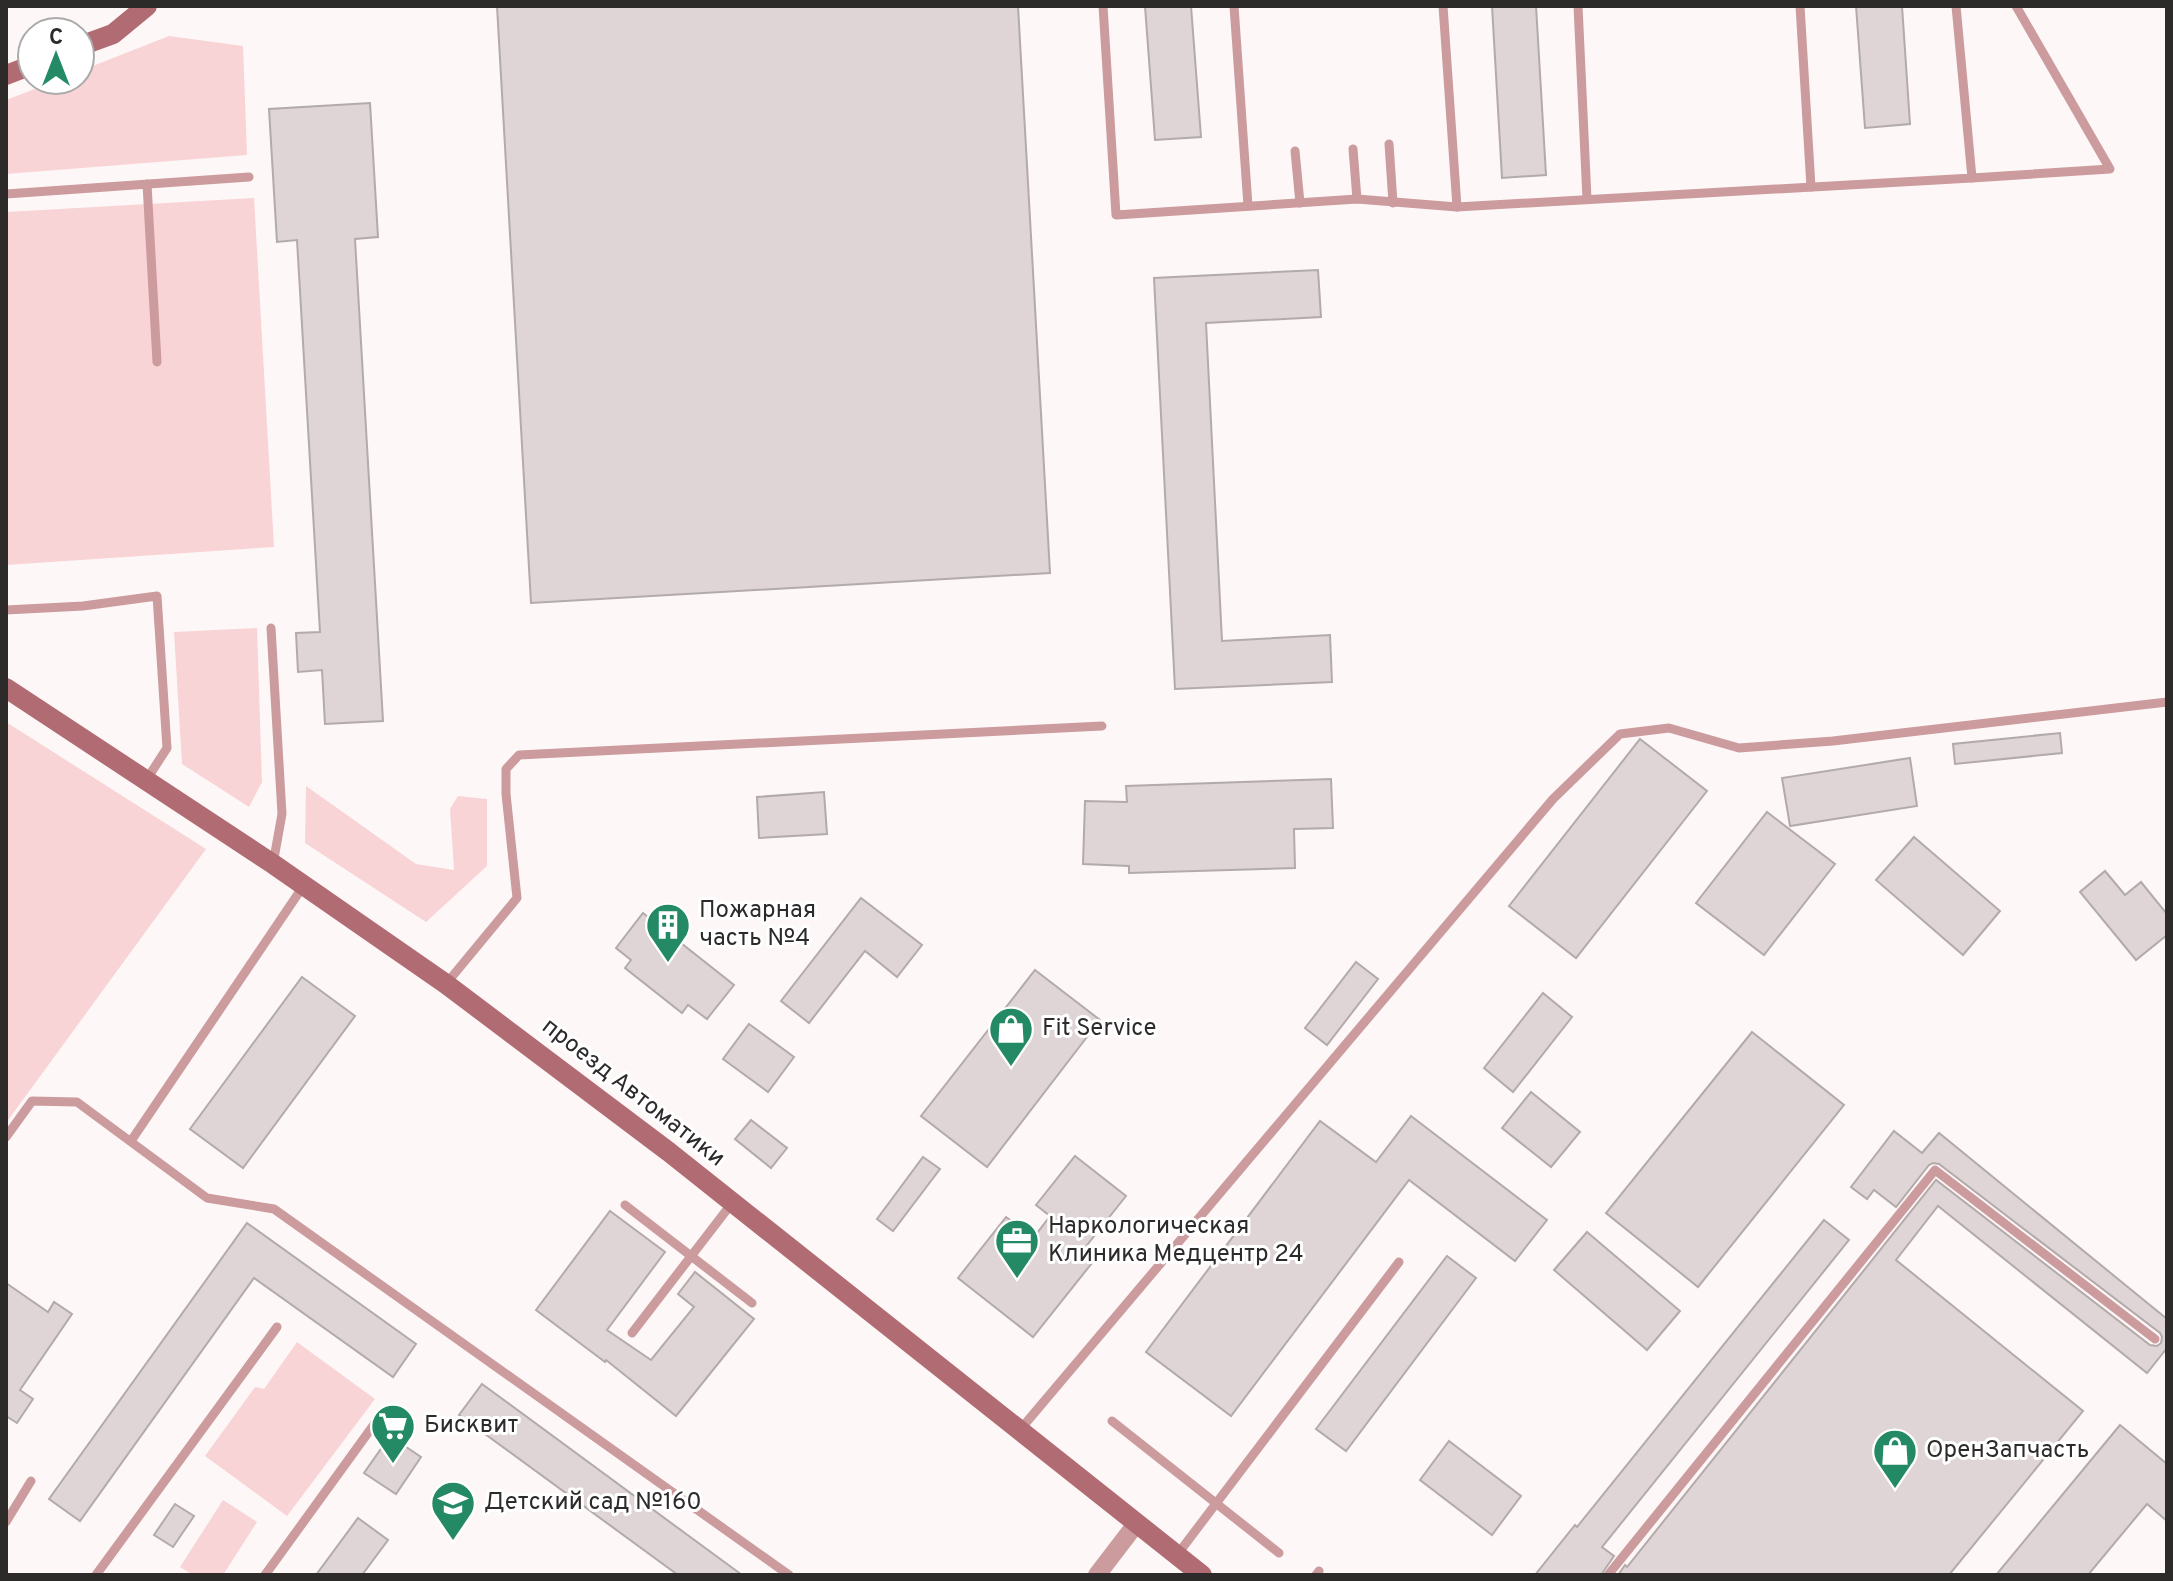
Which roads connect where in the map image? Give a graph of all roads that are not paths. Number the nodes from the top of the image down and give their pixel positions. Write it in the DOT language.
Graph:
graph roads {
  1 [pos="147,6"];
  2 [pos="1103,6"];
  3 [pos="1234,6"];
  4 [pos="1443,6"];
  5 [pos="1578,6"];
  6 [pos="1800,6"];
  7 [pos="1956,6"];
  8 [pos="2016,6"];
  9 [pos="96,40"];
  10 [pos="1389,144"];
  11 [pos="1353,149"];
  12 [pos="1295,151"];
  13 [pos="249,177"];
  14 [pos="1972,178"];
  15 [pos="147,184"];
  16 [pos="1811,187"];
  17 [pos="6,194"];
  18 [pos="1357,199"];
  19 [pos="1587,199"];
  20 [pos="1300,203"];
  21 [pos="1393,203"];
  22 [pos="1248,206"];
  23 [pos="1457,207"];
  24 [pos="157,362"];
  25 [pos="6,610"];
  26 [pos="271,628"];
  27 [pos="6,688"];
  28 [pos="2167,702"];
  29 [pos="1102,726"];
  30 [pos="147,779"];
  31 [pos="273,864"];
  32 [pos="304,885"];
  33 [pos="446,984"];
  34 [pos="6,1137"];
  35 [pos="131,1141"];
  36 [pos="732,1203"];
  37 [pos="625,1205"];
  38 [pos="691,1256"];
  39 [pos="1399,1262"];
  40 [pos="752,1303"];
  41 [pos="277,1327"];
  42 [pos="632,1333"];
  43 [pos="2155,1339"];
  44 [pos="378,1419"];
  45 [pos="1112,1421"];
  46 [pos="1019,1431"];
  47 [pos="31,1481"];
  48 [pos="1215,1504"];
  49 [pos="6,1522"];
  50 [pos="1136,1524"];
  51 [pos="1279,1553"];
  52 [pos="1177,1555"];
  53 [pos="96,1575"];
  54 [pos="265,1575"];
  55 [pos="789,1575"];
  56 [pos="1097,1575"];
  57 [pos="1202,1575"];
  58 [pos="1608,1575"];
  1 -- 9 [label="main road"];
  2 -- 22 [label="lane"];
  3 -- 22 [label="lane"];
  4 -- 23 [label="lane"];
  5 -- 19 [label="lane"];
  6 -- 16 [label="lane"];
  7 -- 14 [label="lane"];
  8 -- 14 [label="lane"];
  10 -- 21 [label="lane"];
  11 -- 18 [label="lane"];
  12 -- 20 [label="lane"];
  13 -- 15 [label="lane"];
  14 -- 16 [label="lane"];
  15 -- 17 [label="lane"];
  15 -- 24 [label="lane"];
  16 -- 19 [label="lane"];
  18 -- 20 [label="lane"];
  18 -- 21 [label="lane"];
  19 -- 23 [label="lane"];
  20 -- 22 [label="lane"];
  21 -- 23 [label="lane"];
  25 -- 30 [label="lane"];
  26 -- 31 [label="lane"];
  27 -- 30 [label="main road, проезд Автоматики"];
  28 -- 46 [label="lane"];
  29 -- 33 [label="lane"];
  30 -- 31 [label="main road, проезд Автоматики"];
  31 -- 32 [label="main road, проезд Автоматики"];
  32 -- 33 [label="main road, проезд Автоматики"];
  32 -- 35 [label="lane"];
  33 -- 36 [label="main road, проезд Автоматики"];
  34 -- 35 [label="lane"];
  35 -- 55 [label="lane"];
  36 -- 38 [label="lane"];
  36 -- 46 [label="main road, проезд Автоматики"];
  37 -- 38 [label="lane"];
  38 -- 40 [label="lane"];
  38 -- 42 [label="lane"];
  39 -- 48 [label="lane"];
  41 -- 53 [label="lane"];
  43 -- 58 [label="lane"];
  44 -- 54 [label="lane"];
  45 -- 48 [label="lane"];
  46 -- 50 [label="main road, проезд Автоматики"];
  47 -- 49 [label="lane"];
  48 -- 51 [label="lane"];
  48 -- 52 [label="lane"];
  50 -- 52 [label="main road, проезд Автоматики"];
  50 -- 56 [label="street"];
  52 -- 57 [label="main road, проезд Автоматики"];
}
